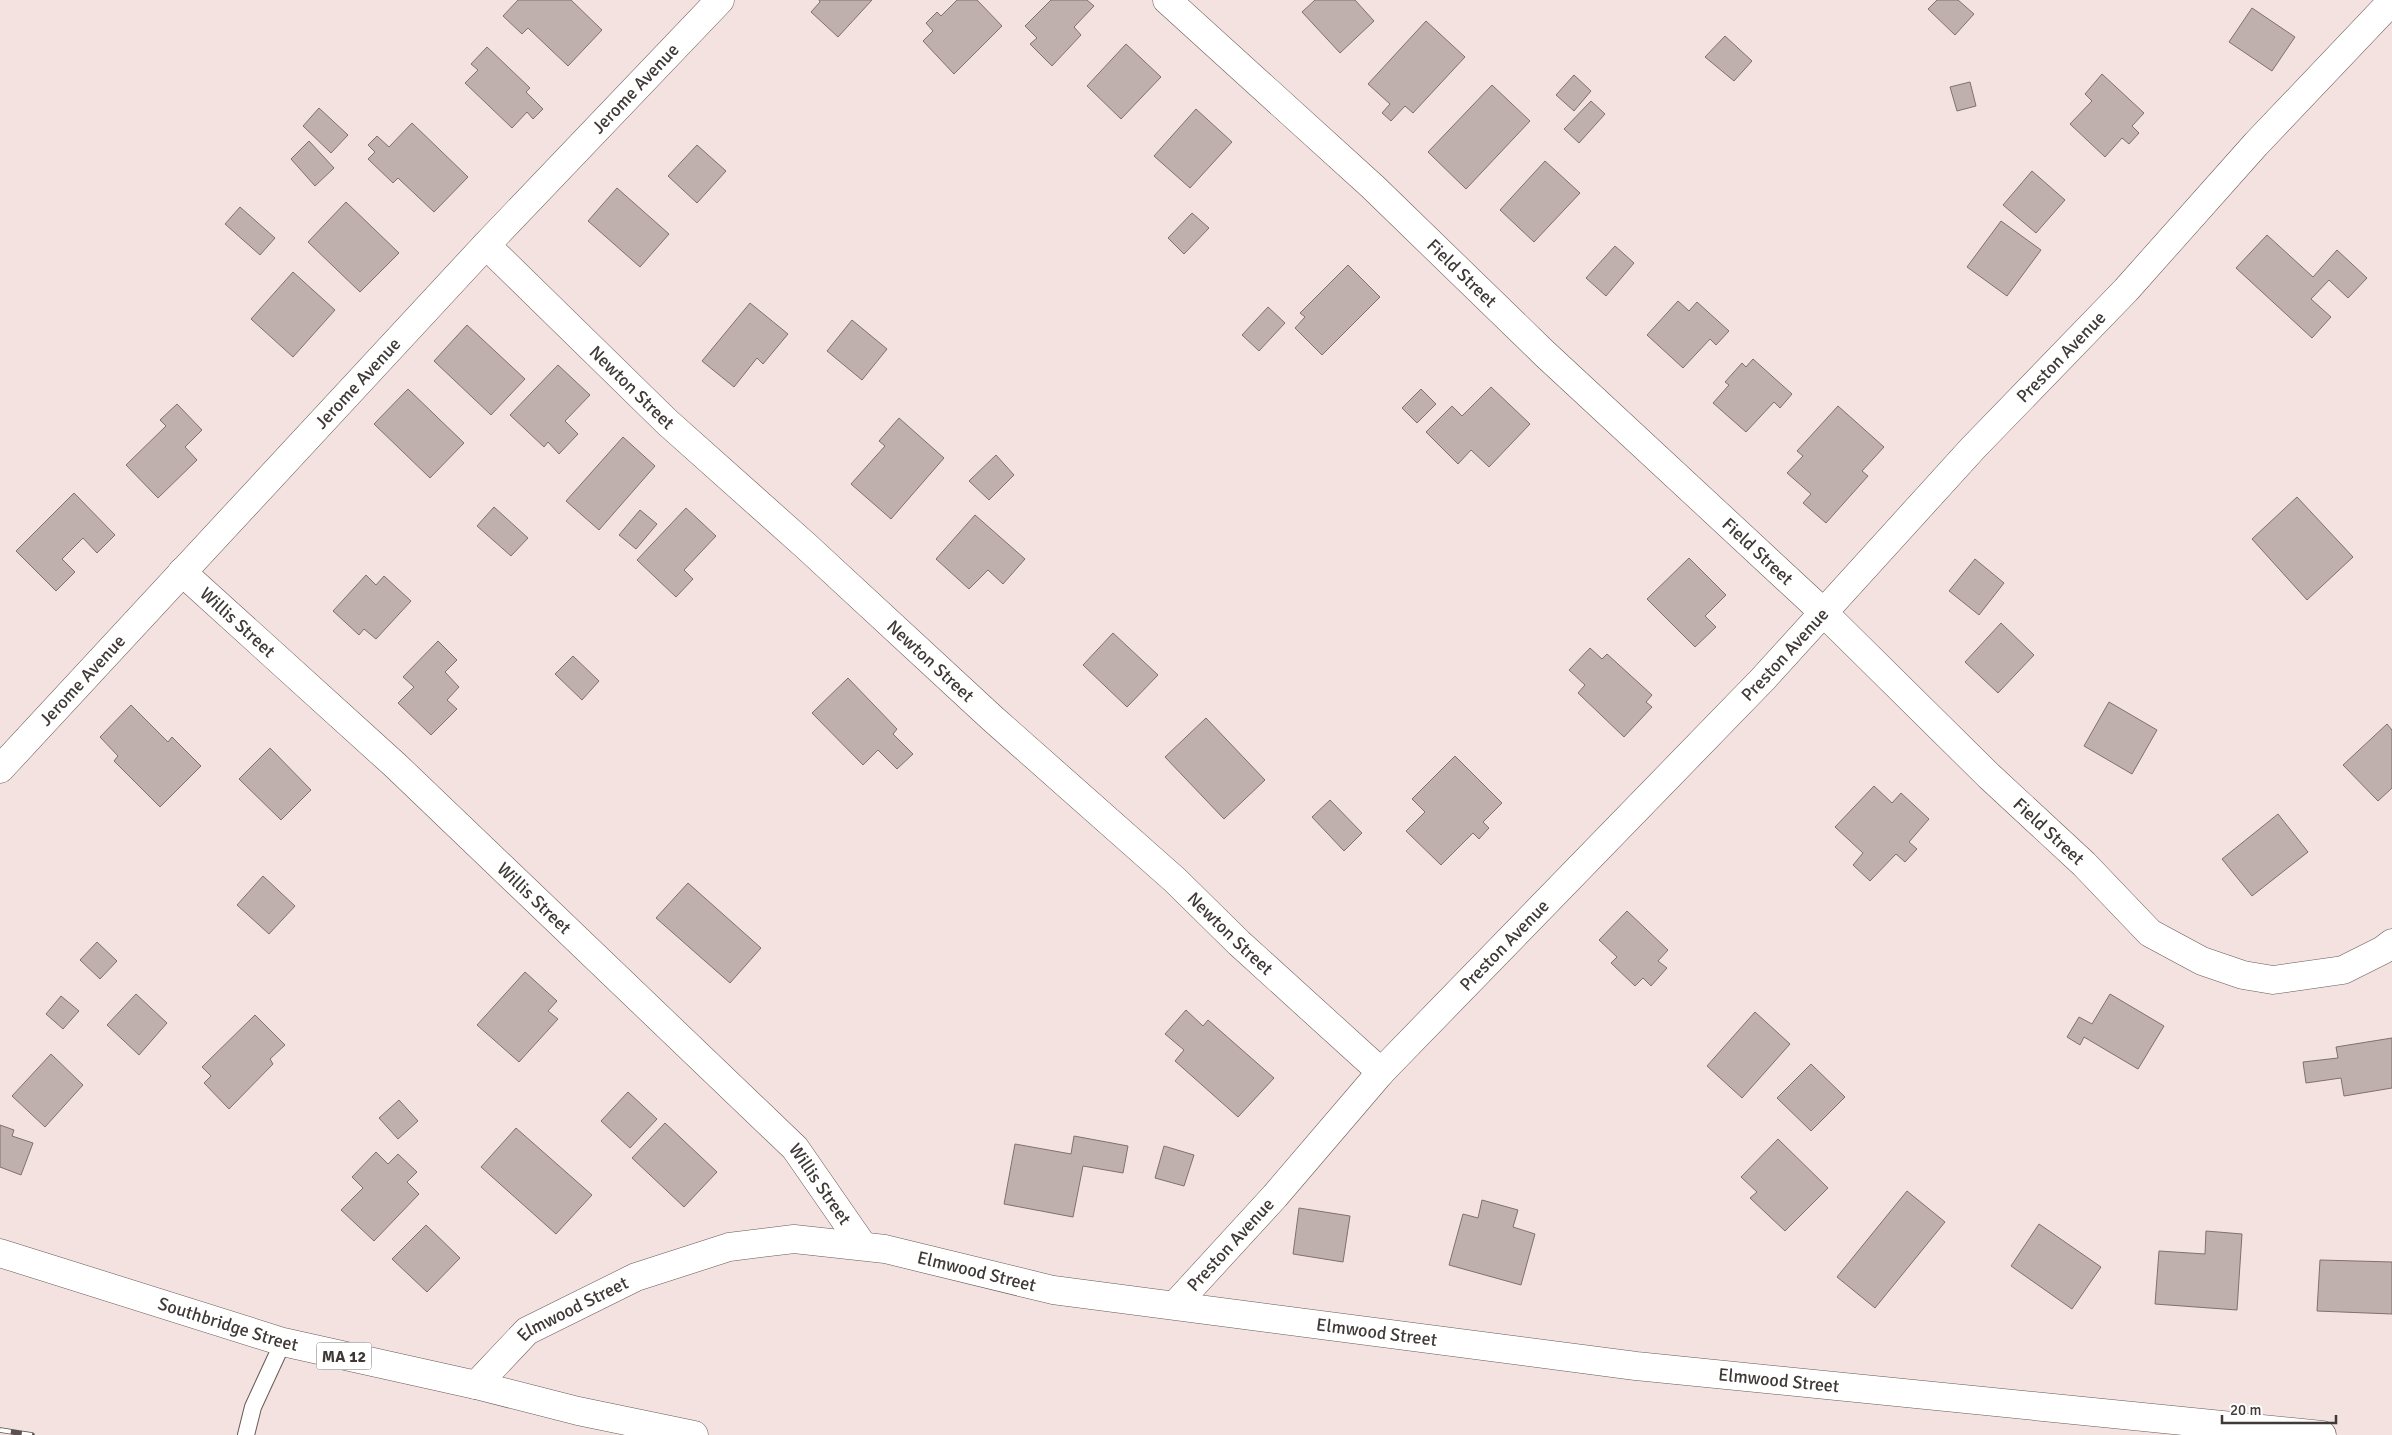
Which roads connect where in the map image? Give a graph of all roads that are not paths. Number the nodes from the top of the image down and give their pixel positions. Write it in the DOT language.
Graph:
graph roads {
  1 [pos="720,0"];
  2 [pos="1167,0"];
  3 [pos="2392,0"];
  4 [pos="486,245"];
  5 [pos="182,572"];
  6 [pos="1823,612"];
  7 [pos="0,769"];
  8 [pos="2392,943"];
  9 [pos="1381,1072"];
  10 [pos="863,1246"];
  11 [pos="0,1252"];
  12 [pos="1175,1304"];
  13 [pos="284,1342"];
  14 [pos="476,1385"];
  15 [pos="246,1435"];
  16 [pos="694,1435"];
  17 [pos="2322,1435"];
  1 -- 4 [label="street, Jerome Avenue"];
  2 -- 6 [label="street, Field Street"];
  3 -- 6 [label="street, Preston Avenue"];
  4 -- 5 [label="street, Jerome Avenue"];
  4 -- 9 [label="street, Newton Street"];
  5 -- 7 [label="street, Jerome Avenue"];
  5 -- 10 [label="street, Willis Street"];
  6 -- 8 [label="street, Field Street"];
  6 -- 9 [label="street, Preston Avenue"];
  9 -- 12 [label="street, Preston Avenue"];
  10 -- 12 [label="street, Elmwood Street"];
  10 -- 14 [label="street, Elmwood Street"];
  11 -- 13 [label="street, Southbridge Street / MA 12"];
  12 -- 17 [label="street, Elmwood Street"];
  13 -- 14 [label="street, Southbridge Street / MA 12"];
  13 -- 15 [label="lane"];
  14 -- 16 [label="street, Southbridge Street / MA 12"];
}
